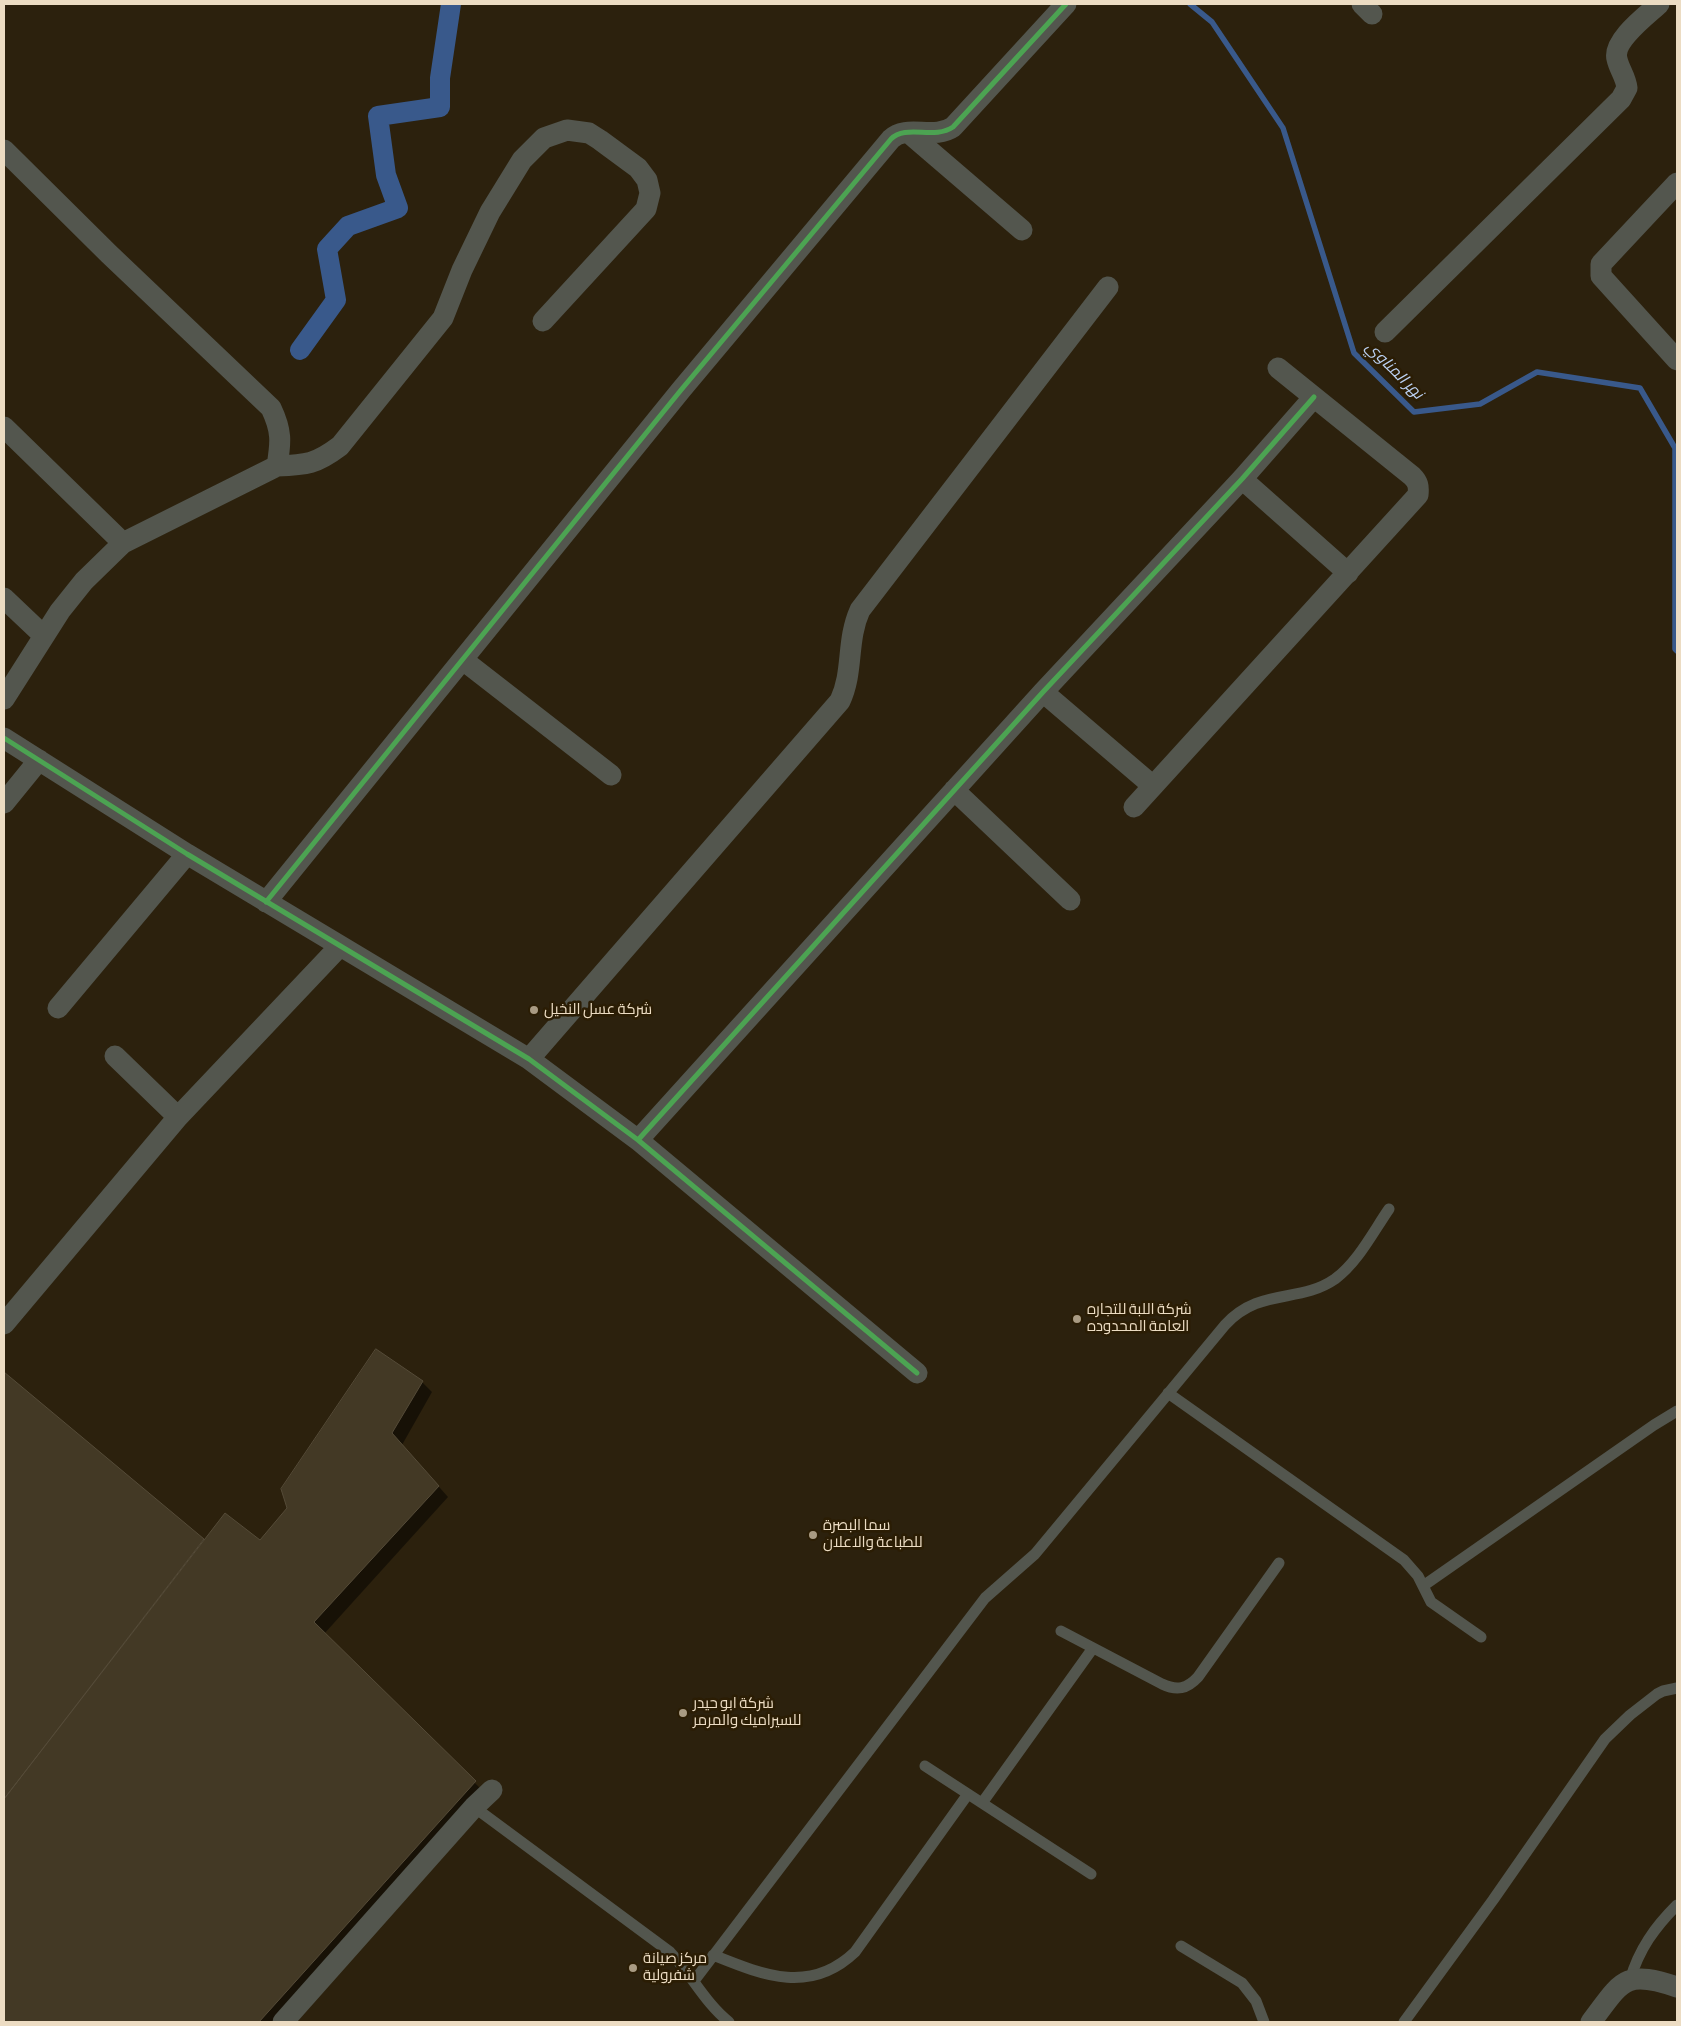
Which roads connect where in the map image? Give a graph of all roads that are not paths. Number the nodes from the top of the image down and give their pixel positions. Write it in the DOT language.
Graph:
graph roads {
  1 [pos="1066,4"];
  2 [pos="1659,4"];
  3 [pos="909,133"];
  4 [pos="4,150"];
  5 [pos="1677,183"];
  6 [pos="1022,230"];
  7 [pos="1108,287"];
  8 [pos="543,321"];
  9 [pos="1385,332"];
  10 [pos="1677,360"];
  11 [pos="1278,368"];
  12 [pos="1314,397"];
  13 [pos="4,428"];
  14 [pos="277,466"];
  15 [pos="1242,479"];
  16 [pos="123,543"];
  17 [pos="1348,573"];
  18 [pos="4,598"];
  19 [pos="44,636"];
  20 [pos="463,660"];
  21 [pos="1043,692"];
  22 [pos="4,699"];
  23 [pos="4,738"];
  24 [pos="40,760"];
  25 [pos="611,774"];
  26 [pos="1153,786"];
  27 [pos="954,790"];
  28 [pos="4,803"];
  29 [pos="1134,807"];
  30 [pos="187,854"];
  31 [pos="1070,900"];
  32 [pos="266,902"];
  33 [pos="340,946"];
  34 [pos="58,1008"];
  35 [pos="115,1056"];
  36 [pos="529,1059"];
  37 [pos="178,1117"];
  38 [pos="638,1140"];
  39 [pos="1389,1209"];
  40 [pos="4,1324"];
  41 [pos="917,1373"];
  42 [pos="1168,1393"];
  43 [pos="1677,1411"];
  44 [pos="1279,1563"];
  45 [pos="1423,1586"];
  46 [pos="1060,1631"];
  47 [pos="1481,1637"];
  48 [pos="1093,1648"];
  49 [pos="1677,1688"];
  50 [pos="925,1766"];
  51 [pos="492,1790"];
  52 [pos="968,1794"];
  53 [pos="982,1803"];
  54 [pos="474,1807"];
  55 [pos="1091,1874"];
  56 [pos="1677,1905"];
  57 [pos="1181,1946"];
  58 [pos="713,1956"];
  59 [pos="1630,1980"];
  60 [pos="694,1981"];
  61 [pos="1677,1987"];
  62 [pos="283,2022"];
  63 [pos="729,2022"];
  64 [pos="1264,2022"];
  65 [pos="1404,2022"];
  66 [pos="1591,2022"];
  1 -- 3 [label="street"];
  2 -- 9 [label="street"];
  3 -- 6 [label="street"];
  3 -- 20 [label="street"];
  4 -- 14 [label="street"];
  5 -- 10 [label="street"];
  7 -- 36 [label="street"];
  8 -- 14 [label="street"];
  11 -- 12 [label="street"];
  12 -- 15 [label="street"];
  12 -- 17 [label="street"];
  13 -- 16 [label="street"];
  14 -- 16 [label="street"];
  15 -- 17 [label="street"];
  15 -- 21 [label="street"];
  16 -- 19 [label="street"];
  17 -- 26 [label="street"];
  18 -- 19 [label="street"];
  19 -- 22 [label="street"];
  20 -- 25 [label="street"];
  20 -- 32 [label="street"];
  21 -- 26 [label="street"];
  21 -- 27 [label="street"];
  23 -- 24 [label="street"];
  24 -- 28 [label="street"];
  24 -- 30 [label="street"];
  26 -- 29 [label="street"];
  27 -- 31 [label="street"];
  27 -- 38 [label="street"];
  30 -- 32 [label="street"];
  30 -- 34 [label="street"];
  32 -- 33 [label="street"];
  33 -- 36 [label="street"];
  33 -- 37 [label="street"];
  35 -- 37 [label="street"];
  36 -- 38 [label="street"];
  37 -- 40 [label="street"];
  38 -- 41 [label="street"];
  39 -- 42 [label="lane"];
  42 -- 45 [label="lane"];
  42 -- 58 [label="lane"];
  43 -- 45 [label="lane"];
  44 -- 48 [label="lane"];
  45 -- 47 [label="lane"];
  46 -- 48 [label="lane"];
  48 -- 53 [label="lane"];
  49 -- 65 [label="lane"];
  50 -- 52 [label="lane"];
  51 -- 54 [label="street"];
  52 -- 53 [label="lane"];
  52 -- 58 [label="lane"];
  53 -- 55 [label="lane"];
  54 -- 60 [label="lane"];
  54 -- 62 [label="street"];
  56 -- 59 [label="lane"];
  57 -- 64 [label="lane"];
  58 -- 60 [label="lane"];
  59 -- 61 [label="street"];
  59 -- 66 [label="street"];
  60 -- 63 [label="lane"];
}
